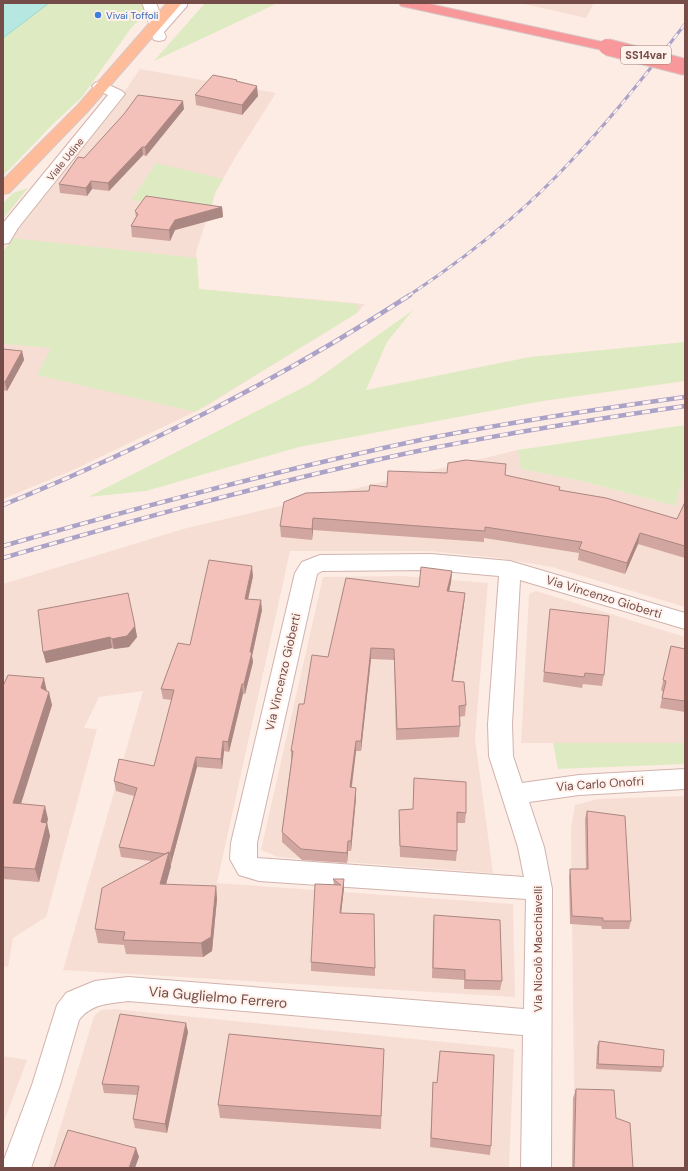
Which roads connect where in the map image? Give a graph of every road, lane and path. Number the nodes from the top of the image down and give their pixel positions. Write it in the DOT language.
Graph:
graph roads {
  1 [pos="149,3"];
  2 [pos="175,3"];
  3 [pos="180,3"];
  4 [pos="191,3"];
  5 [pos="406,3"];
  6 [pos="157,31"];
  7 [pos="607,47"];
  8 [pos="685,63"];
  9 [pos="685,67"];
  10 [pos="103,87"];
  11 [pos="3,188"];
  12 [pos="3,239"];
  13 [pos="510,569"];
  14 [pos="685,621"];
  15 [pos="685,779"];
  16 [pos="516,795"];
  17 [pos="539,889"];
  18 [pos="538,1023"];
  19 [pos="16,1168"];
  20 [pos="536,1168"];
  1 -- 6 [label="street"];
  2 -- 6 [label="main road"];
  3 -- 6 [label="street"];
  4 -- 6 [label="main road"];
  5 -- 7 [label="highway"];
  6 -- 10 [label="main road, Viale Udine"];
  7 -- 8 [label="highway, SS14var, bridge"];
  7 -- 9 [label="highway, bridge"];
  10 -- 11 [label="main road, Viale Udine"];
  10 -- 12 [label="street, Viale Udine"];
  13 -- 14 [label="street, Via Vincenzo Gioberti"];
  13 -- 16 [label="street, Via Nicolò Macchiavelli"];
  13 -- 17 [label="street, Via Vincenzo Gioberti"];
  15 -- 16 [label="street, Via Carlo Onofri"];
  16 -- 17 [label="street, Via Nicolò Macchiavelli"];
  17 -- 18 [label="street, Via Nicolò Macchiavelli"];
  18 -- 19 [label="street, Via Guglielmo Ferrero"];
  18 -- 20 [label="street, Via Nicolò Macchiavelli"];
}
